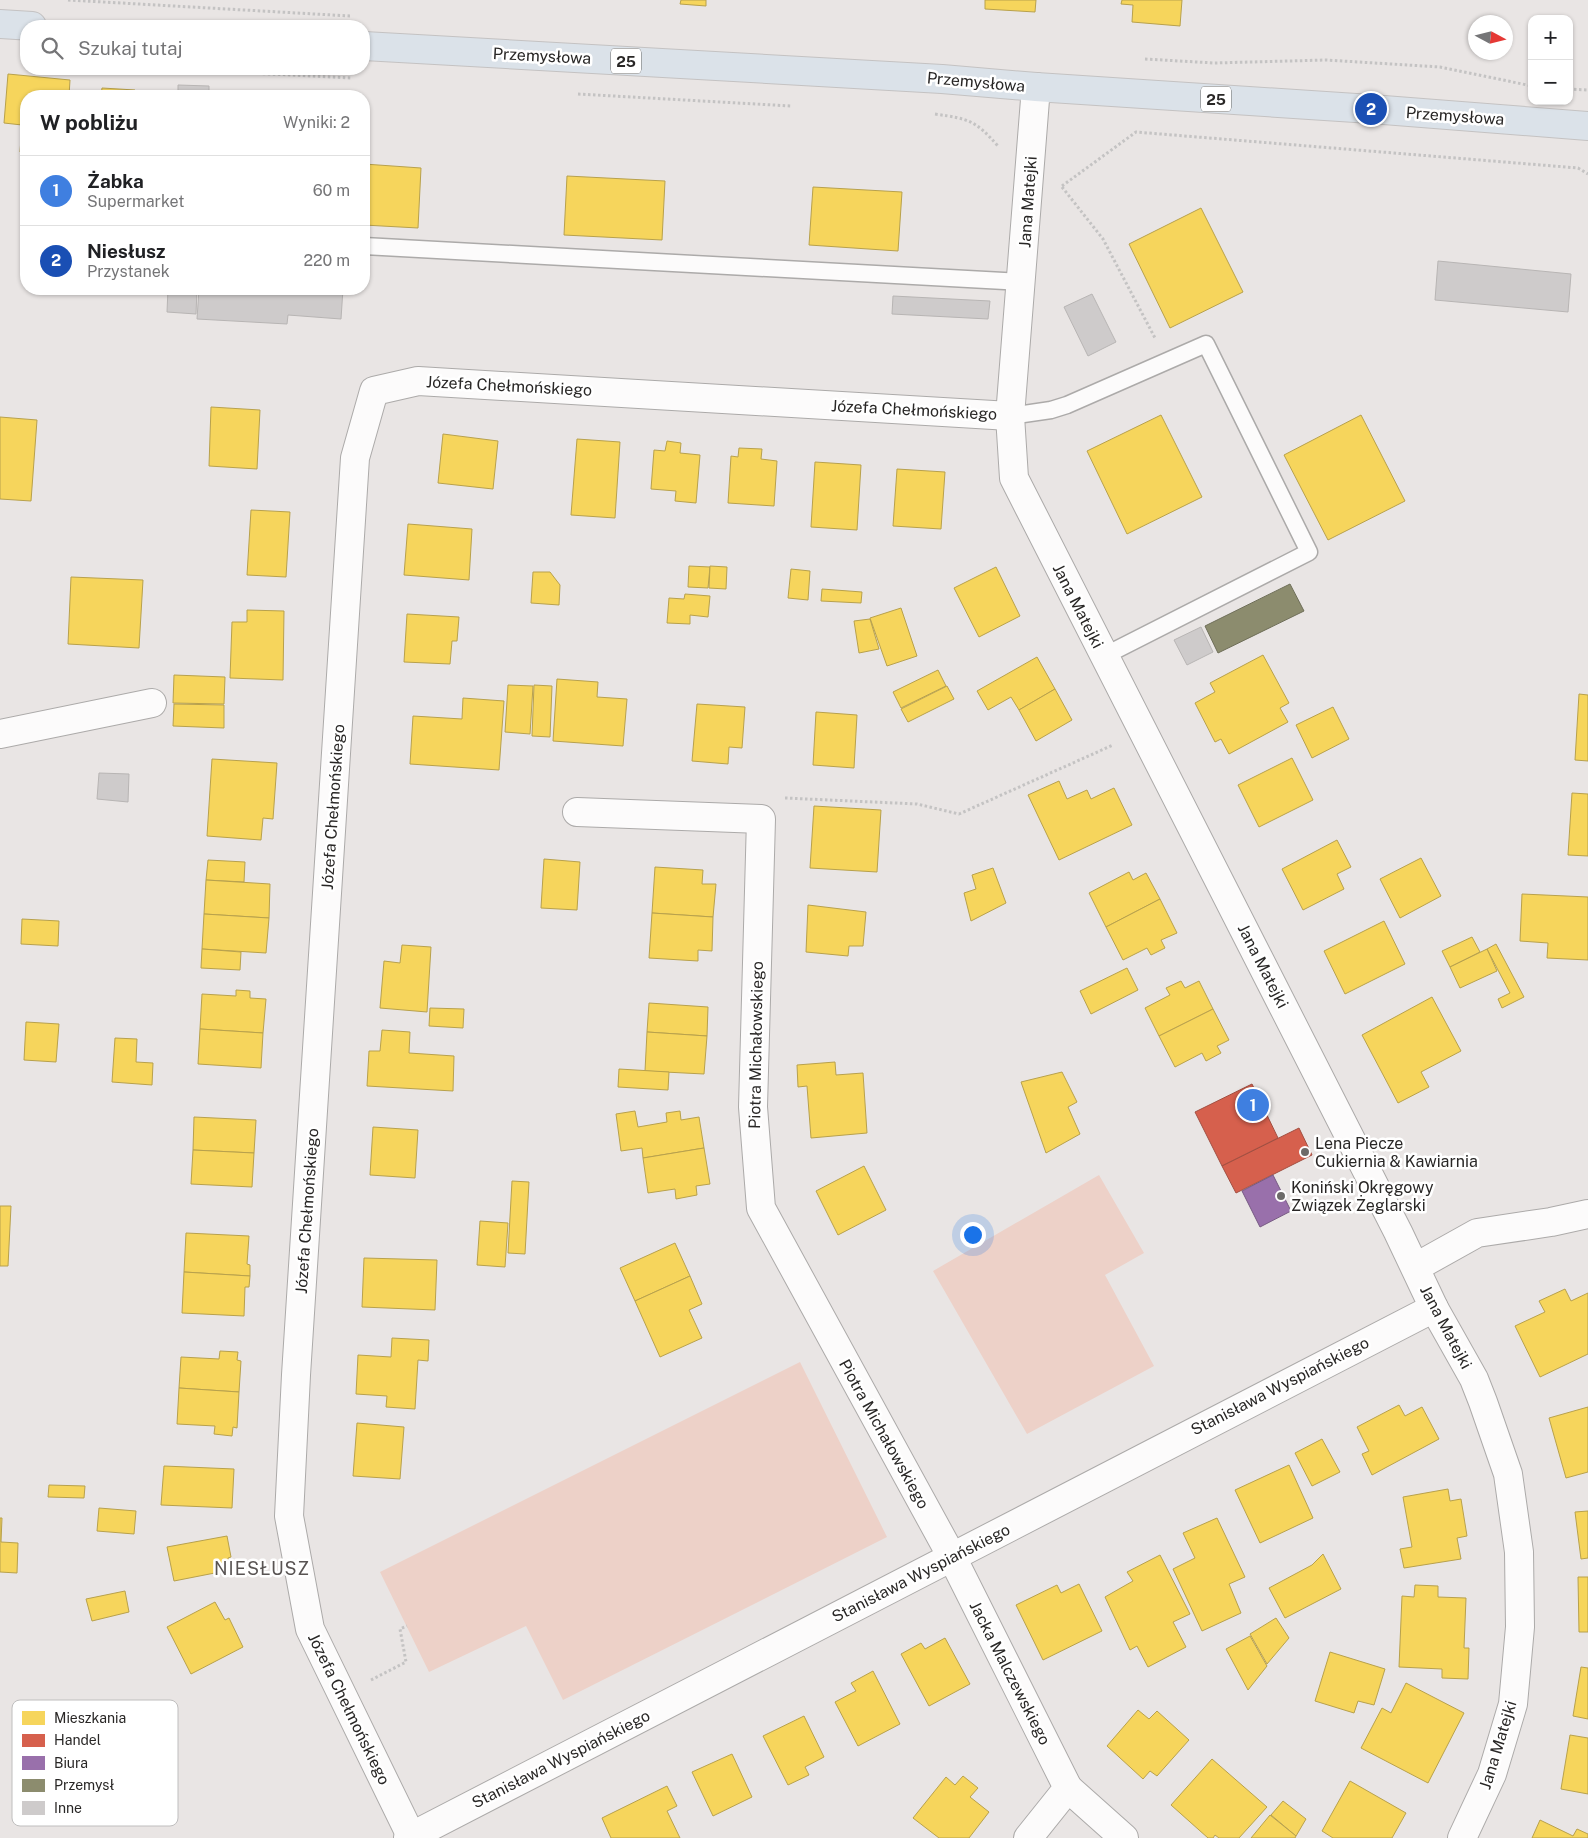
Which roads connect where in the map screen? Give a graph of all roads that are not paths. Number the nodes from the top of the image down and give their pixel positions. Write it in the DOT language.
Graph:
graph roads {
  1 [pos="0,24"];
  2 [pos="20,25"];
  3 [pos="370,46"];
  4 [pos="1036,87"];
  5 [pos="1588,126"];
  6 [pos="370,246"];
  7 [pos="1022,282"];
  8 [pos="1010,416"];
  9 [pos="1104,656"];
  10 [pos="152,703"];
  11 [pos="0,734"];
  12 [pos="577,812"];
  13 [pos="1588,1214"];
  14 [pos="1416,1267"];
  15 [pos="1434,1308"];
  16 [pos="952,1557"];
  17 [pos="1068,1788"];
  18 [pos="411,1837"];
  19 [pos="1028,1838"];
  20 [pos="1124,1838"];
  21 [pos="1462,1838"];
  1 -- 2 [label="main road"];
  3 -- 4 [label="main road, Przemysłowa / 25"];
  4 -- 5 [label="main road, Przemysłowa / 25"];
  4 -- 7 [label="street, Jana Matejki"];
  6 -- 7 [label="lane"];
  7 -- 8 [label="street, Jana Matejki"];
  8 -- 9 [label="street, Jana Matejki"];
  8 -- 9 [label="lane"];
  8 -- 18 [label="street, Józefa Chełmońskiego"];
  9 -- 14 [label="street, Jana Matejki"];
  10 -- 11 [label="street"];
  12 -- 16 [label="street, Piotra Michałowskiego"];
  13 -- 14 [label="street"];
  14 -- 15 [label="street, Jana Matejki"];
  15 -- 16 [label="street, Stanisława Wyspiańskiego"];
  15 -- 21 [label="street, Jana Matejki"];
  16 -- 17 [label="street, Jacka Malczewskiego"];
  16 -- 18 [label="street, Stanisława Wyspiańskiego"];
  17 -- 19 [label="street"];
  17 -- 20 [label="street, Jacka Malczewskiego"];
}
